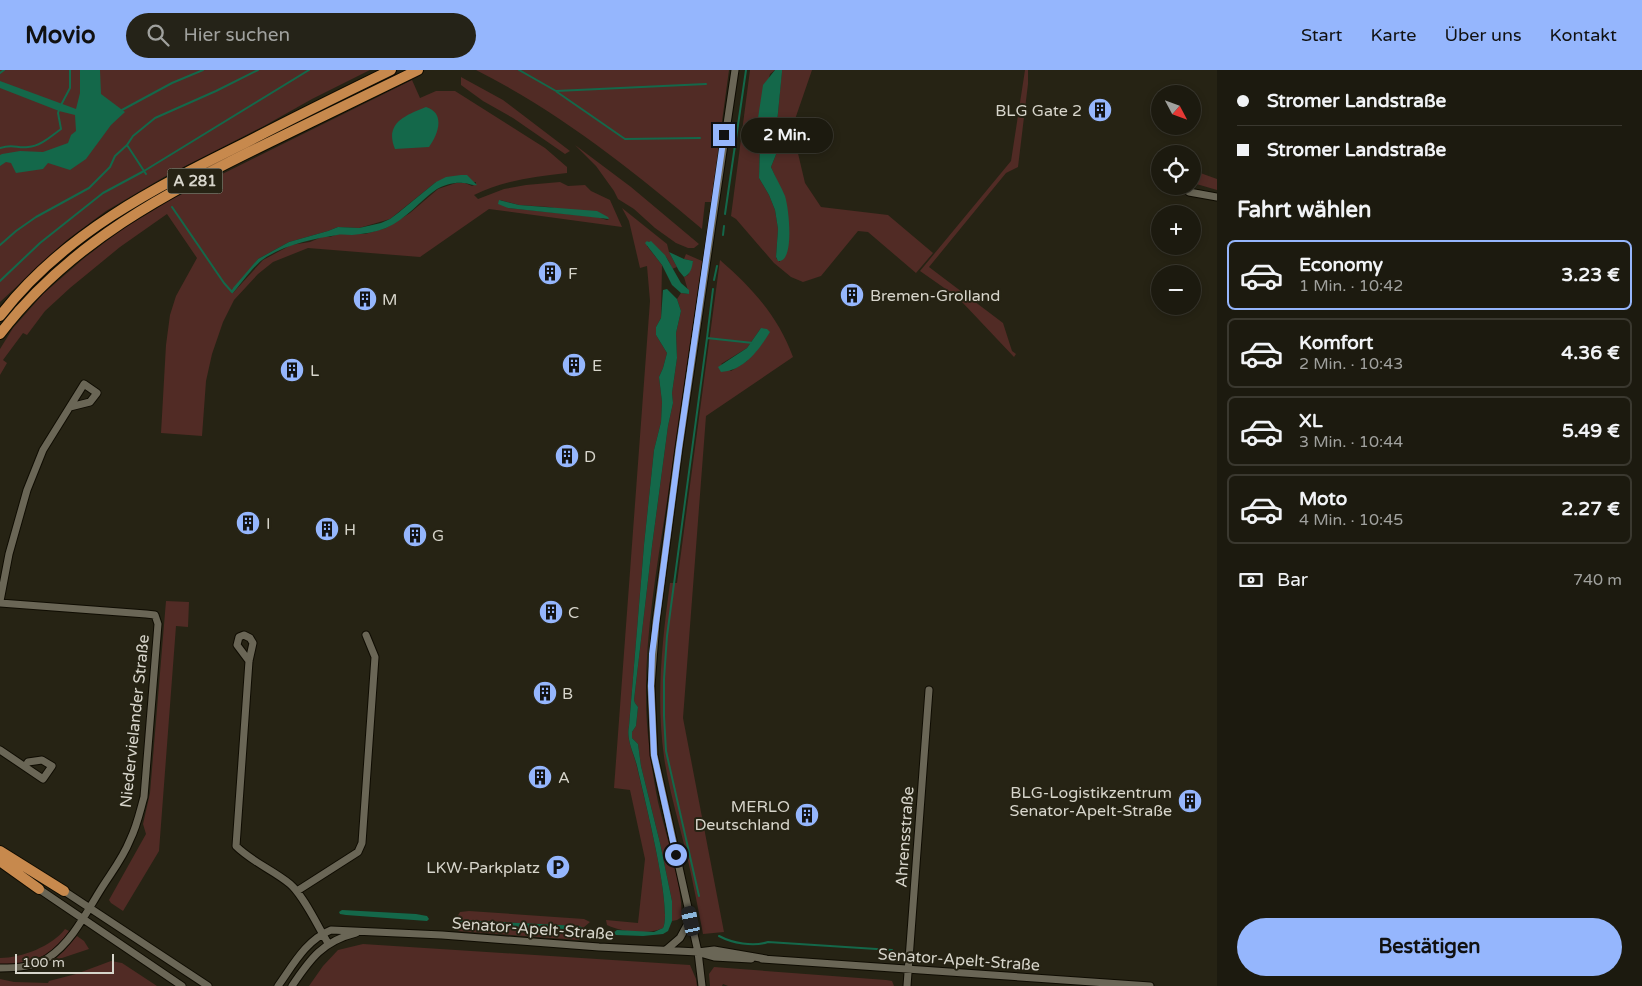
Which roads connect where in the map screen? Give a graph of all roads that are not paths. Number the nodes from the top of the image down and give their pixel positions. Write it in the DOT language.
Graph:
graph roads {
  1 [pos="391,70"];
  2 [pos="418,70"];
  3 [pos="735,70"];
  4 [pos="1200,195"];
  5 [pos="1217,197"];
  6 [pos="0,316"];
  7 [pos="0,334"];
  8 [pos="70,407"];
  9 [pos="0,602"];
  10 [pos="366,635"];
  11 [pos="249,661"];
  12 [pos="929,690"];
  13 [pos="0,750"];
  14 [pos="25,767"];
  15 [pos="0,851"];
  16 [pos="0,861"];
  17 [pos="39,889"];
  18 [pos="297,891"];
  19 [pos="64,892"];
  20 [pos="89,908"];
  21 [pos="82,919"];
  22 [pos="691,921"];
  23 [pos="366,930"];
  24 [pos="322,934"];
  25 [pos="328,943"];
  26 [pos="666,950"];
  27 [pos="698,952"];
  28 [pos="0,968"];
  29 [pos="908,969"];
  30 [pos="182,986"];
  31 [pos="208,986"];
  32 [pos="278,986"];
  33 [pos="292,986"];
  34 [pos="702,986"];
  35 [pos="907,986"];
  36 [pos="1150,986"];
  1 -- 6 [label="highway, A 281"];
  2 -- 7 [label="highway, A 281"];
  3 -- 22 [label="street"];
  4 -- 5 [label="street"];
  8 -- 9 [label="street"];
  9 -- 20 [label="street, Niedervielander Straße"];
  10 -- 18 [label="street"];
  11 -- 18 [label="street"];
  12 -- 29 [label="street, Ahrensstraße"];
  13 -- 14 [label="street"];
  15 -- 19 [label="highway"];
  16 -- 17 [label="highway"];
  17 -- 21 [label="street"];
  18 -- 24 [label="street"];
  19 -- 20 [label="street"];
  20 -- 21 [label="street"];
  20 -- 31 [label="street"];
  21 -- 28 [label="street"];
  21 -- 30 [label="street"];
  22 -- 26 [label="street"];
  22 -- 27 [label="street"];
  23 -- 24 [label="street, Senator-Apelt-Straße"];
  23 -- 25 [label="street, Senator-Apelt-Straße"];
  23 -- 26 [label="street, Senator-Apelt-Straße"];
  24 -- 25 [label="street"];
  24 -- 32 [label="street"];
  25 -- 33 [label="street, Senator-Apelt-Straße"];
  26 -- 27 [label="street, Senator-Apelt-Straße"];
  27 -- 29 [label="street, Senator-Apelt-Straße"];
  27 -- 34 [label="street"];
  29 -- 35 [label="street, Ahrensstraße"];
  29 -- 36 [label="street, Senator-Apelt-Straße"];
}
